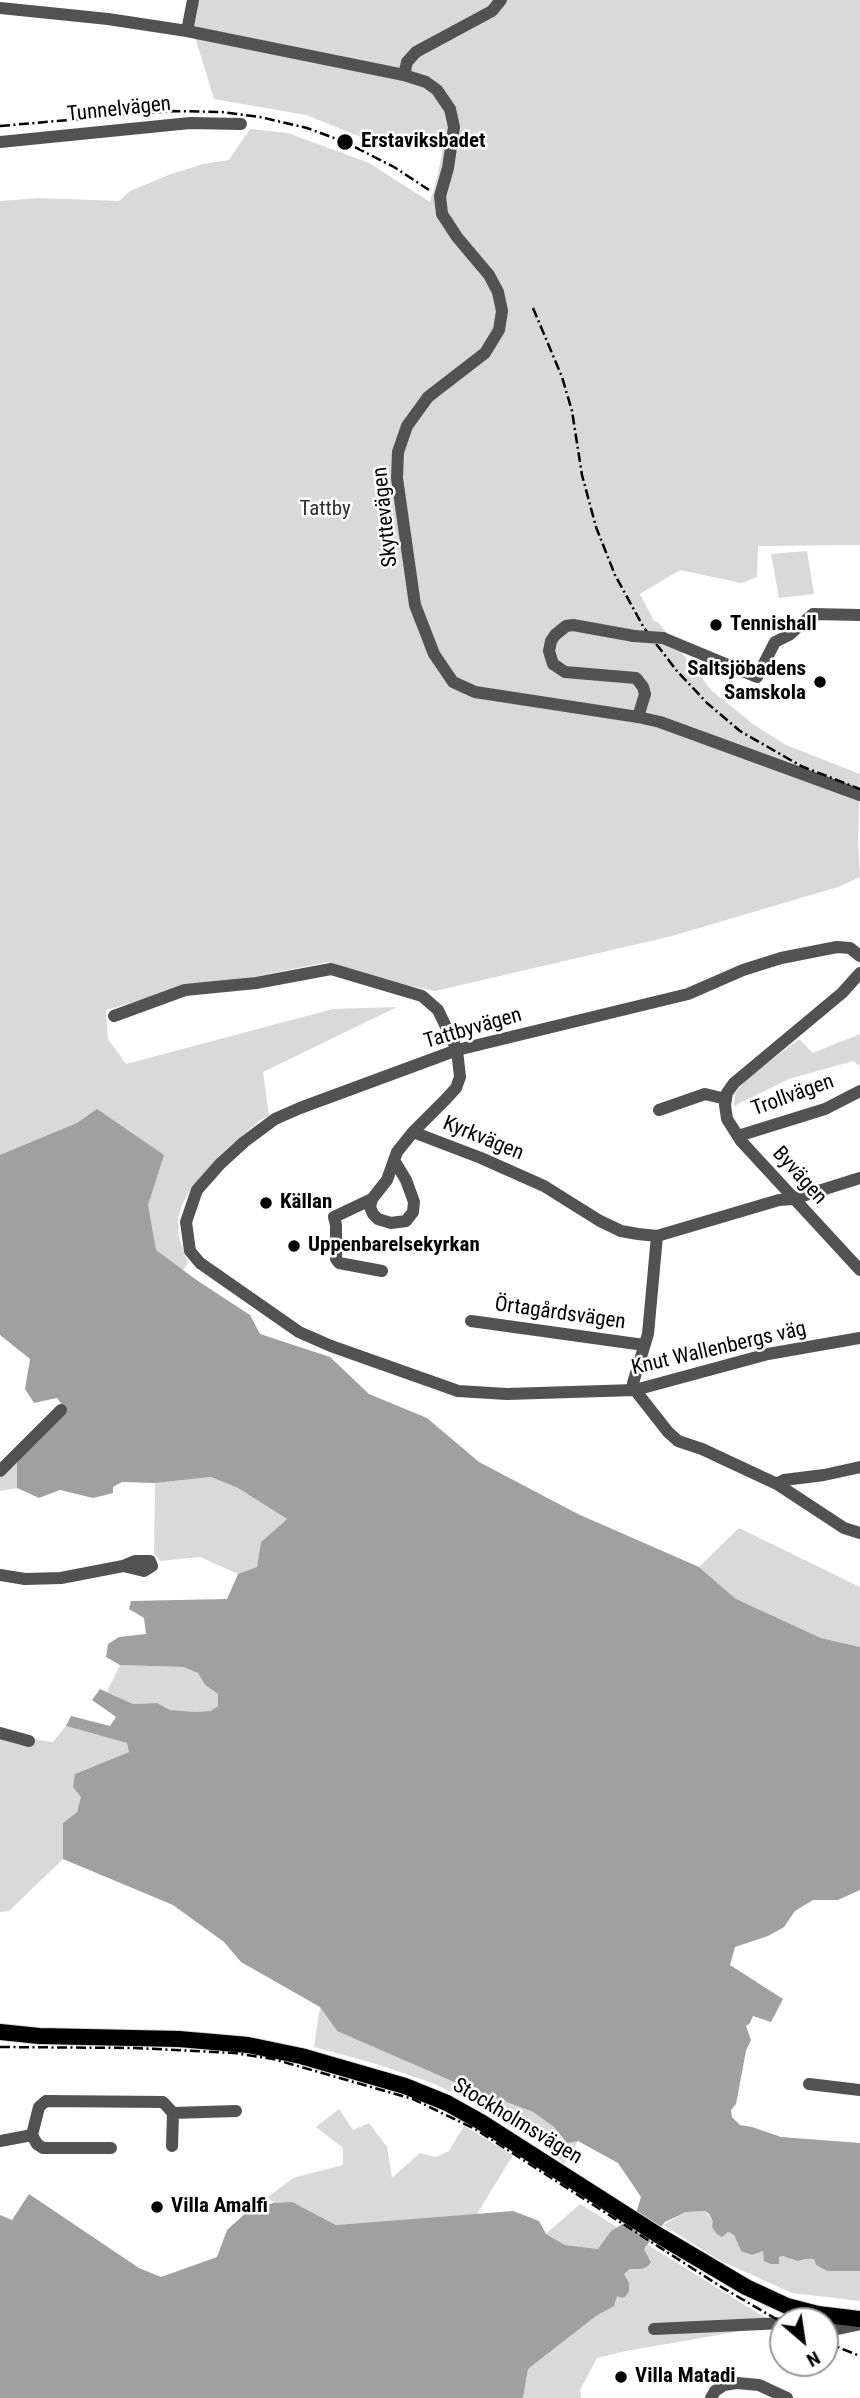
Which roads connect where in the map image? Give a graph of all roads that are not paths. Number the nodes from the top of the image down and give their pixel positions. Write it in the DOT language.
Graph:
graph roads {
  1 [pos="193,0"];
  2 [pos="501,0"];
  3 [pos="0,8"];
  4 [pos="187,31"];
  5 [pos="404,75"];
  6 [pos="241,124"];
  7 [pos="0,142"];
  8 [pos="860,615"];
  9 [pos="638,717"];
  10 [pos="860,794"];
  11 [pos="860,956"];
  12 [pos="860,973"];
  13 [pos="114,1016"];
  14 [pos="457,1050"];
  15 [pos="860,1091"];
  16 [pos="726,1099"];
  17 [pos="659,1110"];
  18 [pos="413,1132"];
  19 [pos="738,1136"];
  20 [pos="394,1160"];
  21 [pos="860,1178"];
  22 [pos="372,1199"];
  23 [pos="793,1199"];
  24 [pos="657,1236"];
  25 [pos="200,1263"];
  26 [pos="860,1270"];
  27 [pos="382,1271"];
  28 [pos="471,1321"];
  29 [pos="860,1338"];
  30 [pos="644,1345"];
  31 [pos="635,1390"];
  32 [pos="61,1410"];
  33 [pos="860,1467"];
  34 [pos="0,1471"];
  35 [pos="777,1484"];
  36 [pos="860,1533"];
  37 [pos="124,1566"];
  38 [pos="0,1574"];
  39 [pos="0,1733"];
  40 [pos="29,1741"];
  41 [pos="0,2032"];
  42 [pos="809,2084"];
  43 [pos="860,2090"];
  44 [pos="236,2111"];
  45 [pos="173,2113"];
  46 [pos="32,2135"];
  47 [pos="0,2141"];
  48 [pos="172,2146"];
  49 [pos="111,2148"];
  50 [pos="860,2319"];
  51 [pos="769,2324"];
  52 [pos="860,2324"];
  53 [pos="654,2329"];
  54 [pos="839,2329"];
  55 [pos="711,2398"];
  56 [pos="787,2398"];
  1 -- 4 [label="street"];
  2 -- 5 [label="street"];
  3 -- 4 [label="street, Skyttevägen"];
  4 -- 5 [label="street, Skyttevägen"];
  5 -- 9 [label="street, Skyttevägen"];
  6 -- 7 [label="street, Tunnelvägen"];
  8 -- 9 [label="street, bridge"];
  9 -- 10 [label="street, Skyttevägen"];
  11 -- 14 [label="street, Tattbyvägen"];
  12 -- 16 [label="street"];
  13 -- 14 [label="street, Kyrkvägen"];
  14 -- 18 [label="street, Kyrkvägen"];
  14 -- 25 [label="street, Tattbyvägen"];
  15 -- 19 [label="street, Trollvägen"];
  16 -- 17 [label="street"];
  16 -- 19 [label="street, Byvägen"];
  18 -- 20 [label="street"];
  18 -- 24 [label="street, Kyrkvägen"];
  19 -- 23 [label="street, Byvägen"];
  20 -- 22 [label="street"];
  20 -- 22 [label="street"];
  21 -- 23 [label="street, Kyrkvägen"];
  22 -- 27 [label="street"];
  23 -- 24 [label="street, Kyrkvägen"];
  23 -- 26 [label="street, Byvägen"];
  24 -- 30 [label="street"];
  25 -- 31 [label="street, Knut Wallenbergs väg"];
  28 -- 30 [label="street, Örtagårdsvägen"];
  29 -- 31 [label="street, Knut Wallenbergs väg"];
  30 -- 31 [label="street"];
  31 -- 35 [label="street"];
  32 -- 34 [label="street"];
  33 -- 35 [label="street"];
  35 -- 36 [label="street"];
  37 -- 38 [label="street"];
  39 -- 40 [label="street"];
  41 -- 50 [label="main road, Stockholmsvägen"];
  42 -- 43 [label="street"];
  44 -- 45 [label="street"];
  45 -- 46 [label="street"];
  45 -- 48 [label="street"];
  46 -- 47 [label="street"];
  46 -- 49 [label="street"];
  51 -- 53 [label="street"];
  52 -- 54 [label="street"];
  55 -- 56 [label="street"];
}
